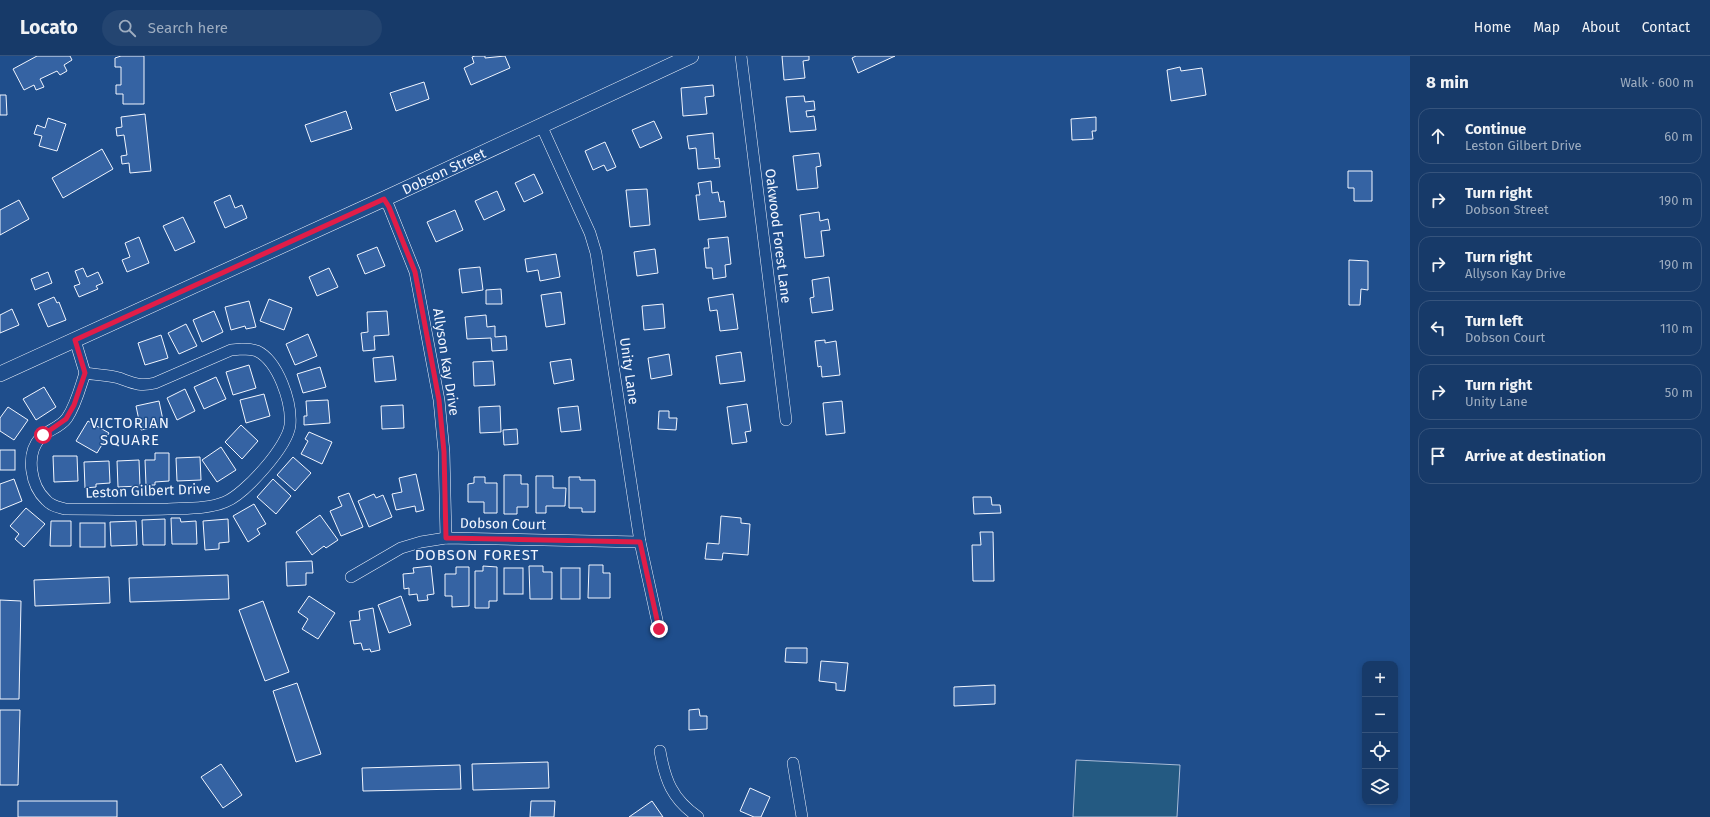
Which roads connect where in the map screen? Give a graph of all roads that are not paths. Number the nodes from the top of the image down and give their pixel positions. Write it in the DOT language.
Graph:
graph roads {
  1 [pos="691,56"];
  2 [pos="741,56"];
  3 [pos="541,125"];
  4 [pos="384,199"];
  5 [pos="75,340"];
  6 [pos="85,373"];
  7 [pos="0,374"];
  8 [pos="786,420"];
  9 [pos="446,538"];
  10 [pos="640,542"];
  11 [pos="351,577"];
  12 [pos="659,629"];
  13 [pos="660,751"];
  14 [pos="793,763"];
  15 [pos="696,817"];
  16 [pos="802,817"];
  1 -- 3 [label="street, Dobson Street"];
  2 -- 8 [label="street, Oakwood Forest Lane"];
  3 -- 4 [label="street, Dobson Street"];
  3 -- 10 [label="street, Unity Lane"];
  4 -- 5 [label="street, Dobson Street"];
  4 -- 9 [label="street, Allyson Kay Drive"];
  5 -- 6 [label="street"];
  5 -- 7 [label="street, Dobson Street"];
  6 -- 6 [label="street, Leston Gilbert Drive"];
  9 -- 10 [label="street, Dobson Court"];
  9 -- 11 [label="street, Dobson Court"];
  10 -- 12 [label="street, Unity Lane"];
  13 -- 15 [label="street"];
  14 -- 16 [label="street"];
}
